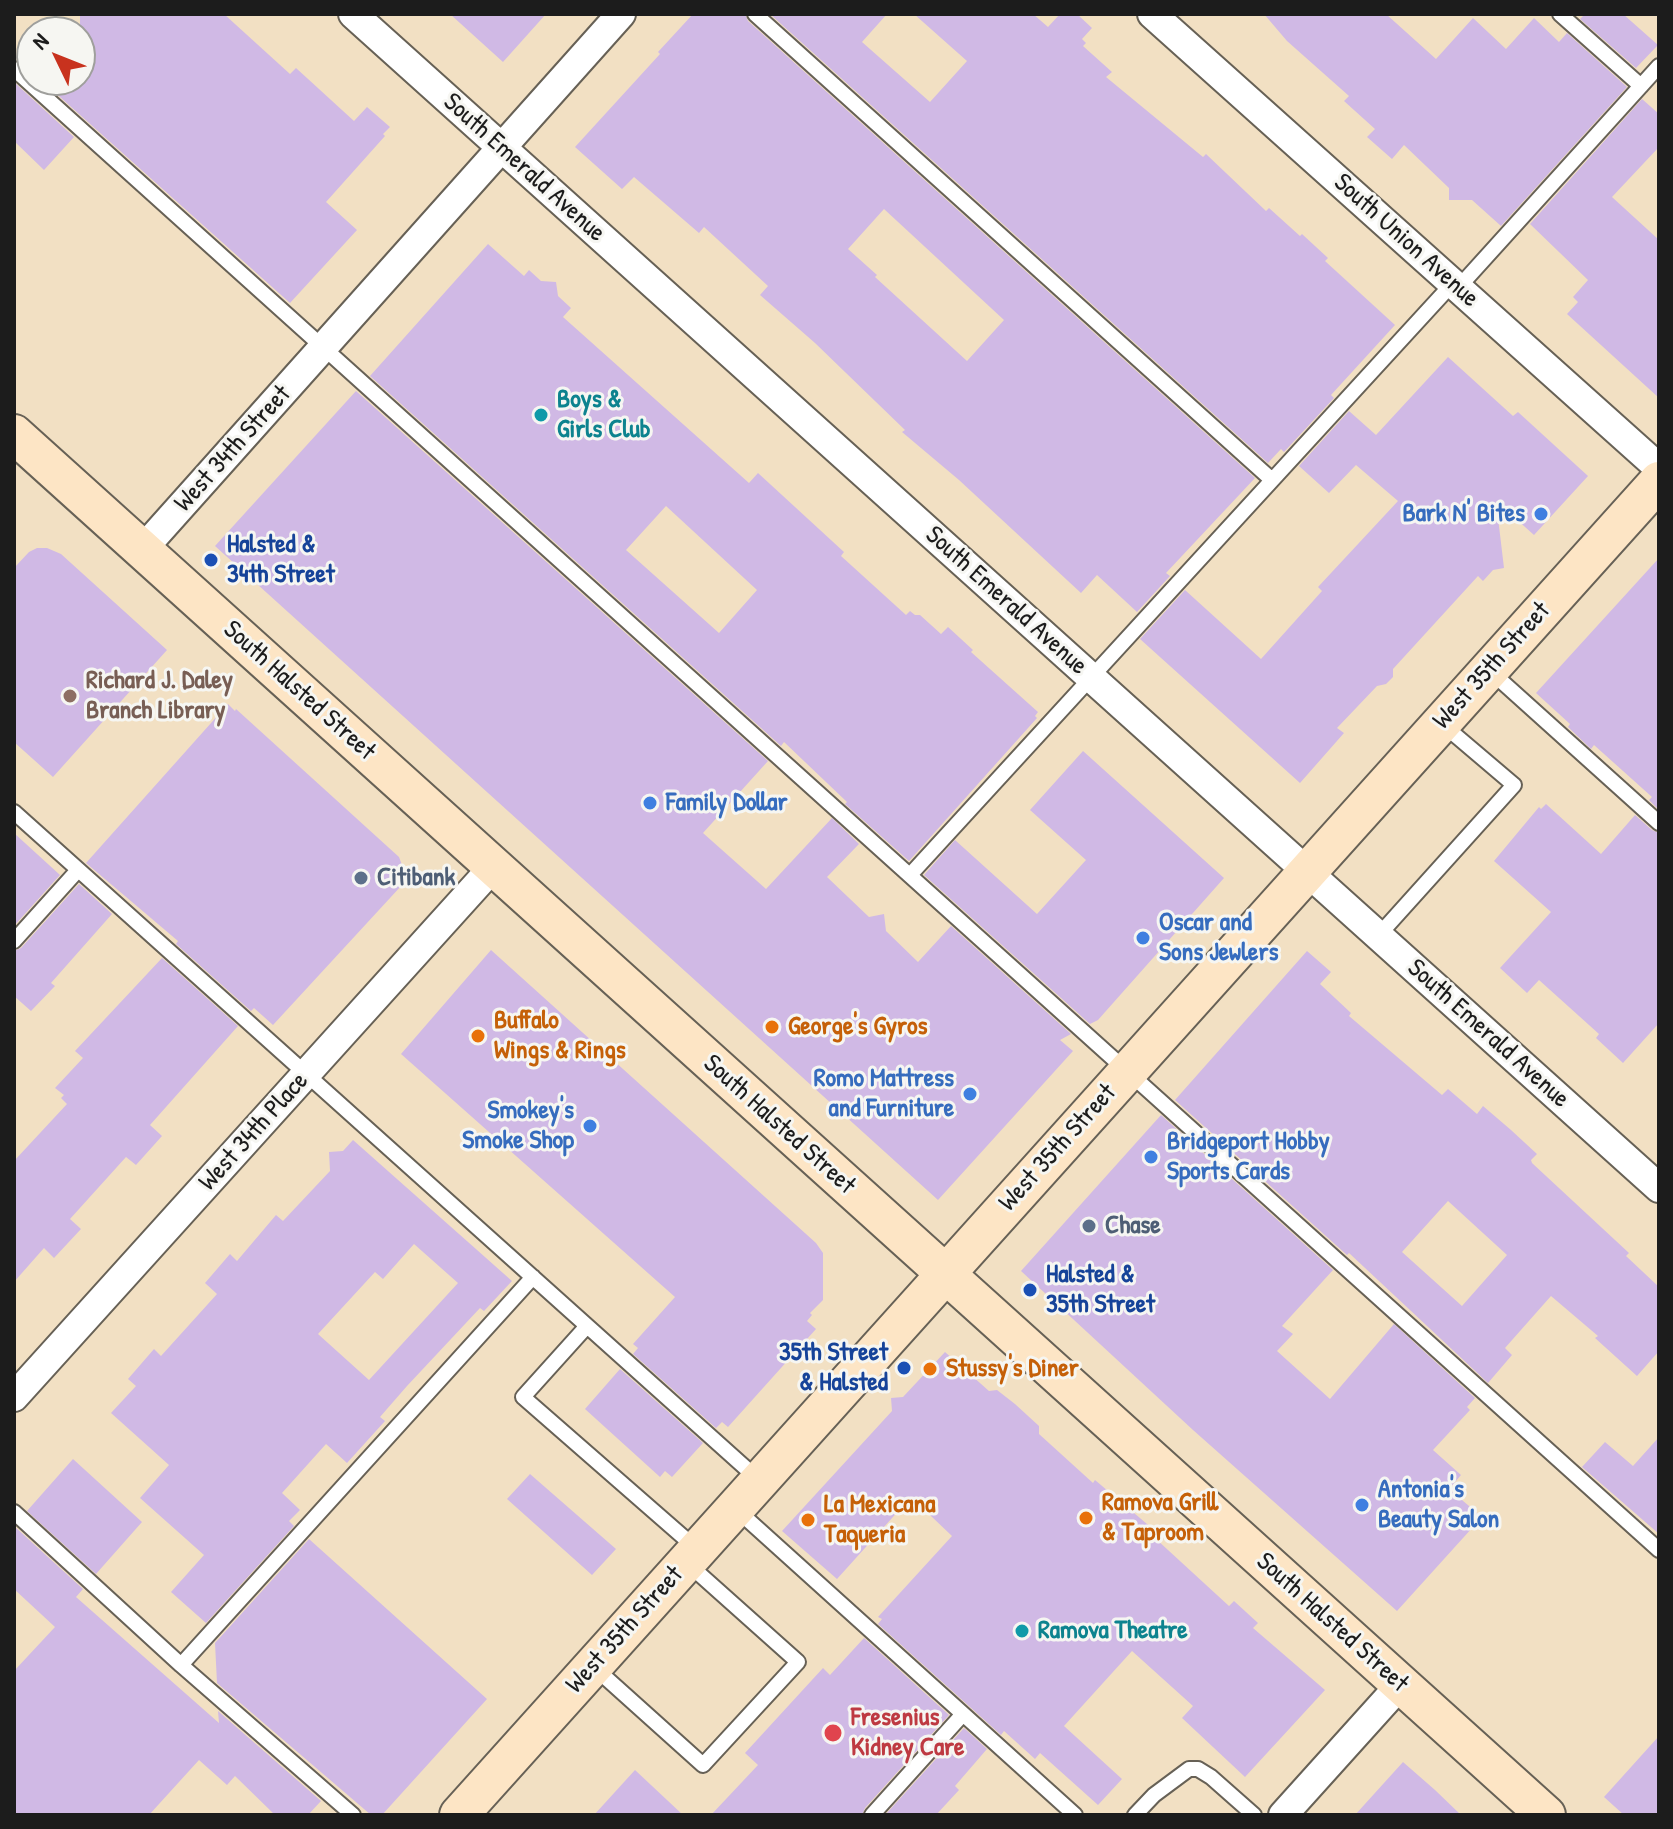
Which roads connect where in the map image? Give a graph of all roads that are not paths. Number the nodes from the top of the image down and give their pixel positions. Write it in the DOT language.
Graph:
graph roads {
  1 [pos="353,14"];
  2 [pos="621,14"];
  3 [pos="755,14"];
  4 [pos="1152,14"];
  5 [pos="1560,14"];
  6 [pos="1659,66"];
  7 [pos="14,69"];
  8 [pos="1641,86"];
  9 [pos="501,147"];
  10 [pos="1456,285"];
  11 [pos="323,347"];
  12 [pos="14,434"];
  13 [pos="1659,468"];
  14 [pos="1272,480"];
  15 [pos="1659,481"];
  16 [pos="142,550"];
  17 [pos="1489,669"];
  18 [pos="1091,677"];
  19 [pos="1441,722"];
  20 [pos="14,812"];
  21 [pos="1659,823"];
  22 [pos="494,866"];
  23 [pos="78,870"];
  24 [pos="1307,871"];
  25 [pos="910,875"];
  26 [pos="1378,936"];
  27 [pos="14,941"];
  28 [pos="1127,1072"];
  29 [pos="306,1074"];
  30 [pos="1659,1188"];
  31 [pos="944,1274"];
  32 [pos="533,1277"];
  33 [pos="587,1326"];
  34 [pos="14,1397"];
  35 [pos="760,1480"];
  36 [pos="735,1508"];
  37 [pos="14,1512"];
  38 [pos="1659,1550"];
  39 [pos="692,1555"];
  40 [pos="181,1665"];
  41 [pos="593,1666"];
  42 [pos="1401,1684"];
  43 [pos="963,1714"];
  44 [pos="461,1814"];
  45 [pos="353,1815"];
  46 [pos="872,1815"];
  47 [pos="1075,1815"];
  48 [pos="1135,1815"];
  49 [pos="1254,1815"];
  50 [pos="1283,1815"];
  51 [pos="1546,1815"];
  1 -- 9 [label="street, South Emerald Avenue"];
  2 -- 9 [label="street"];
  3 -- 14 [label="lane"];
  4 -- 10 [label="street, South Union Avenue"];
  5 -- 8 [label="lane"];
  6 -- 8 [label="lane"];
  7 -- 11 [label="lane"];
  8 -- 10 [label="lane"];
  9 -- 11 [label="street, West 34th Street"];
  9 -- 18 [label="street, South Emerald Avenue"];
  10 -- 13 [label="street, South Union Avenue"];
  10 -- 14 [label="lane"];
  11 -- 16 [label="street, West 34th Street"];
  11 -- 25 [label="lane"];
  12 -- 16 [label="main road, South Halsted Street"];
  14 -- 18 [label="lane"];
  15 -- 17 [label="main road, West 35th Street"];
  16 -- 22 [label="main road, South Halsted Street"];
  17 -- 19 [label="main road, West 35th Street"];
  17 -- 21 [label="lane"];
  18 -- 24 [label="street, South Emerald Avenue"];
  18 -- 25 [label="lane"];
  19 -- 24 [label="main road, West 35th Street"];
  19 -- 26 [label="lane"];
  20 -- 23 [label="lane"];
  22 -- 29 [label="street, West 34th Place"];
  22 -- 31 [label="main road, South Halsted Street"];
  23 -- 27 [label="lane"];
  23 -- 29 [label="lane"];
  24 -- 26 [label="street, South Emerald Avenue"];
  24 -- 28 [label="main road, West 35th Street"];
  25 -- 28 [label="lane"];
  26 -- 30 [label="street, South Emerald Avenue"];
  28 -- 31 [label="main road, West 35th Street"];
  28 -- 38 [label="lane"];
  29 -- 32 [label="lane"];
  29 -- 34 [label="street, West 34th Place"];
  31 -- 35 [label="main road, West 35th Street"];
  31 -- 42 [label="main road, South Halsted Street"];
  32 -- 33 [label="lane"];
  32 -- 40 [label="lane"];
  33 -- 35 [label="lane"];
  33 -- 39 [label="lane"];
  35 -- 36 [label="main road, West 35th Street"];
  36 -- 39 [label="main road, West 35th Street"];
  36 -- 43 [label="lane"];
  37 -- 40 [label="lane"];
  39 -- 41 [label="main road, West 35th Street"];
  39 -- 41 [label="lane"];
  40 -- 45 [label="lane"];
  41 -- 44 [label="main road, West 35th Street"];
  42 -- 50 [label="street"];
  42 -- 51 [label="main road, South Halsted Street"];
  43 -- 46 [label="lane"];
  43 -- 47 [label="lane"];
  48 -- 49 [label="lane"];
}
